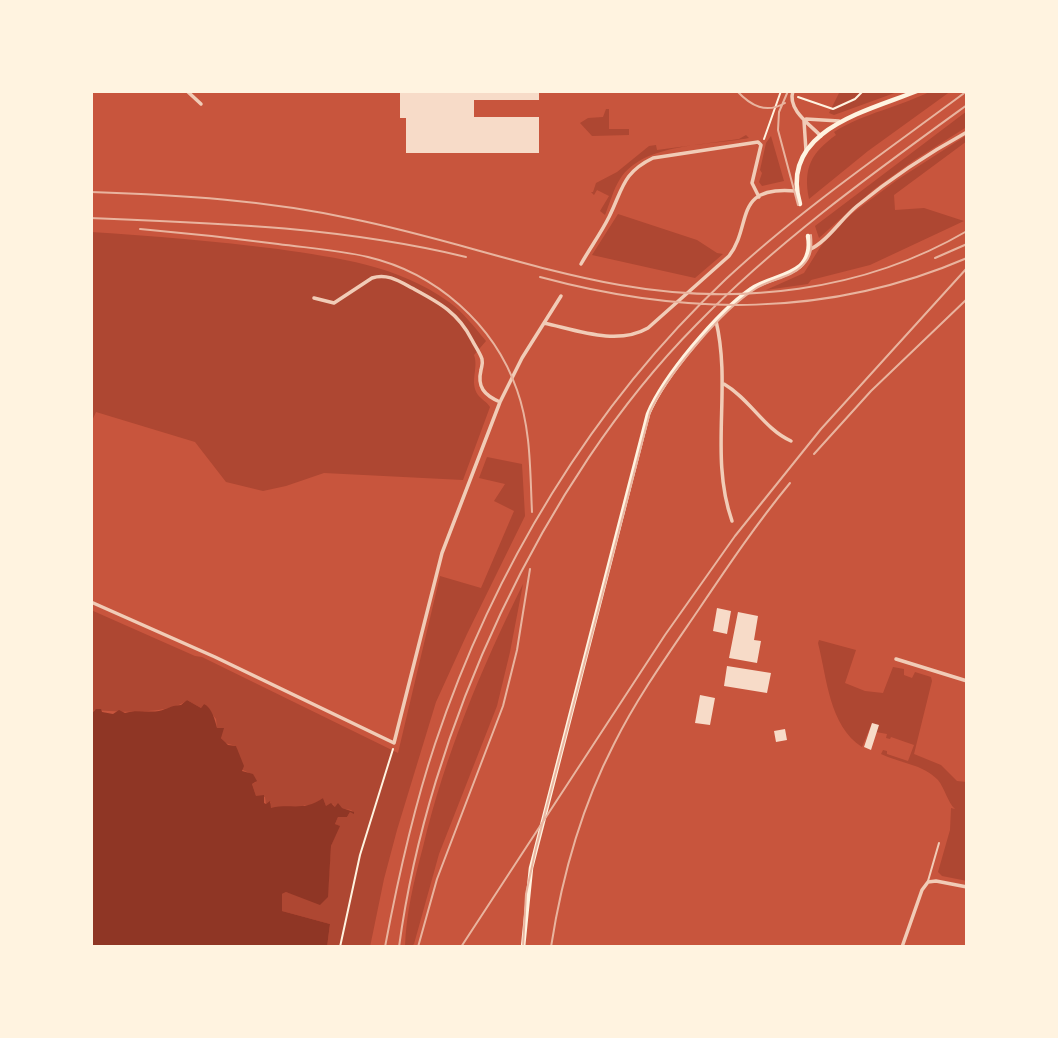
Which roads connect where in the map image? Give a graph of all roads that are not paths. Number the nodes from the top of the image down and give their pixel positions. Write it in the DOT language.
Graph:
graph roads {
  1 [pos="187,91"];
  2 [pos="917,91"];
  3 [pos="793,92"];
  4 [pos="201,104"];
  5 [pos="804,119"];
  6 [pos="839,121"];
  7 [pos="967,132"];
  8 [pos="821,136"];
  9 [pos="806,152"];
  10 [pos="796,191"];
  11 [pos="759,197"];
  12 [pos="800,204"];
  13 [pos="808,236"];
  14 [pos="809,250"];
  15 [pos="581,264"];
  16 [pos="561,296"];
  17 [pos="314,298"];
  18 [pos="716,321"];
  19 [pos="544,323"];
  20 [pos="724,383"];
  21 [pos="500,402"];
  22 [pos="791,441"];
  23 [pos="732,521"];
  24 [pos="91,602"];
  25 [pos="896,659"];
  26 [pos="967,681"];
  27 [pos="939,843"];
  28 [pos="928,882"];
  29 [pos="967,887"];
  30 [pos="523,947"];
  31 [pos="901,947"];
  1 -- 4 [label="street"];
  2 -- 6 [label="main road"];
  3 -- 5 [label="street"];
  5 -- 6 [label="street"];
  5 -- 8 [label="street"];
  5 -- 9 [label="street"];
  6 -- 8 [label="main road"];
  7 -- 14 [label="street"];
  8 -- 9 [label="main road"];
  9 -- 10 [label="main road"];
  10 -- 11 [label="street"];
  10 -- 12 [label="main road"];
  11 -- 15 [label="street"];
  11 -- 19 [label="street"];
  13 -- 14 [label="main road"];
  14 -- 18 [label="main road"];
  16 -- 19 [label="street"];
  17 -- 21 [label="street"];
  18 -- 20 [label="street"];
  18 -- 30 [label="main road"];
  19 -- 21 [label="street"];
  20 -- 22 [label="street"];
  20 -- 23 [label="street"];
  21 -- 24 [label="street"];
  25 -- 26 [label="street"];
  27 -- 28 [label="lane"];
  28 -- 29 [label="street"];
  28 -- 31 [label="street"];
}
